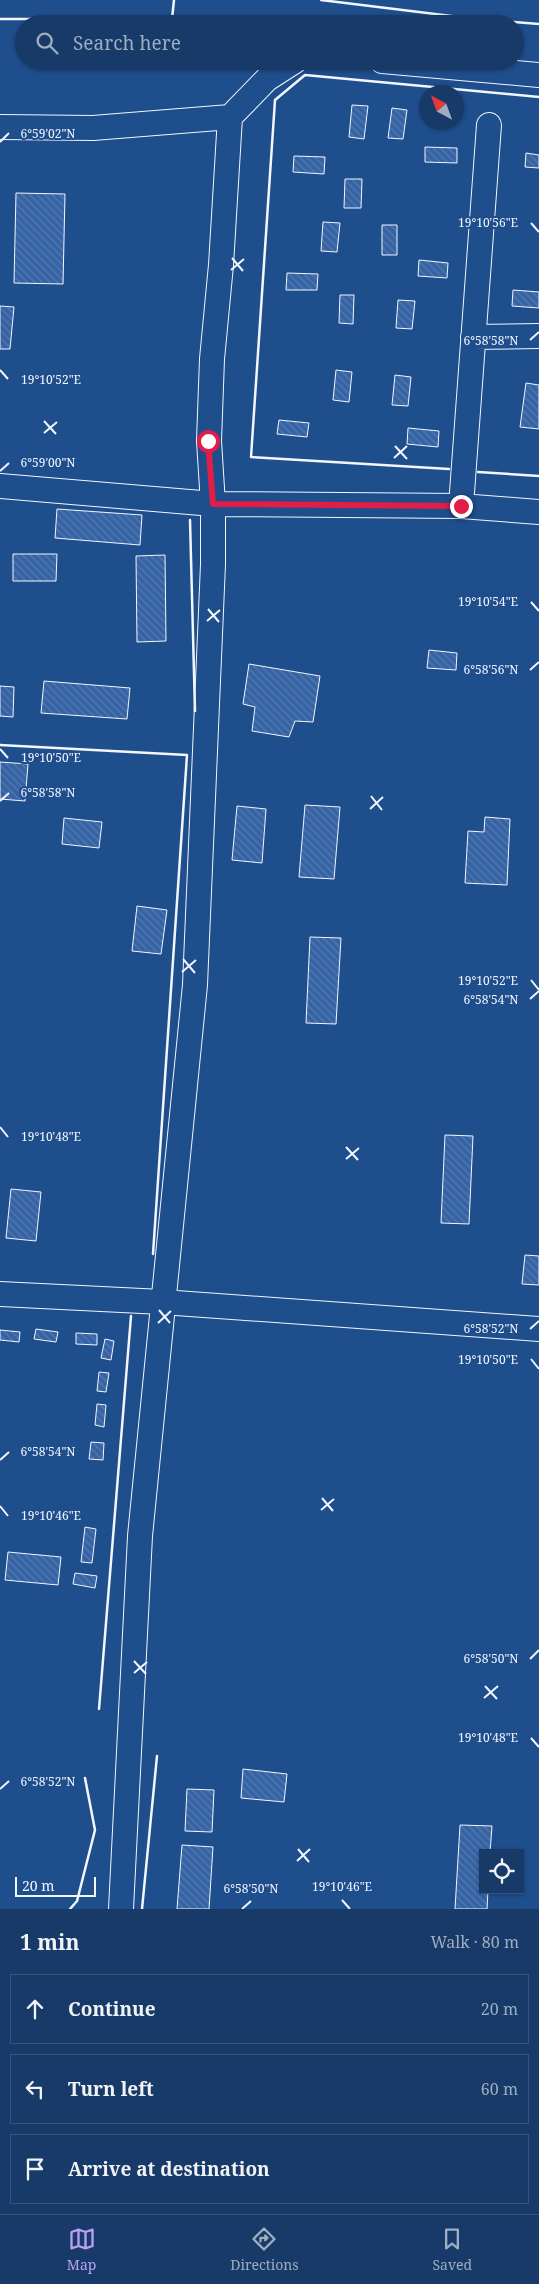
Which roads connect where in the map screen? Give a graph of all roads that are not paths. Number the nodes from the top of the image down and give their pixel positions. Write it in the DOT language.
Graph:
graph roads {
  1 [pos="281,70"];
  2 [pos="483,70"];
  3 [pos="539,75"];
  4 [pos="230,117"];
  5 [pos="489,124"];
  6 [pos="0,127"];
  7 [pos="539,336"];
  8 [pos="473,337"];
  9 [pos="0,486"];
  10 [pos="213,504"];
  11 [pos="461,506"];
  12 [pos="539,512"];
  13 [pos="0,1294"];
  14 [pos="162,1302"];
  15 [pos="539,1329"];
  16 [pos="121,1909"];
  1 -- 4 [label="street"];
  2 -- 3 [label="street"];
  4 -- 6 [label="street"];
  4 -- 10 [label="street"];
  5 -- 8 [label="street"];
  7 -- 8 [label="street"];
  8 -- 11 [label="street"];
  9 -- 10 [label="street"];
  10 -- 11 [label="street"];
  10 -- 14 [label="street"];
  11 -- 12 [label="street"];
  13 -- 14 [label="street"];
  14 -- 15 [label="street"];
  14 -- 16 [label="street"];
}
